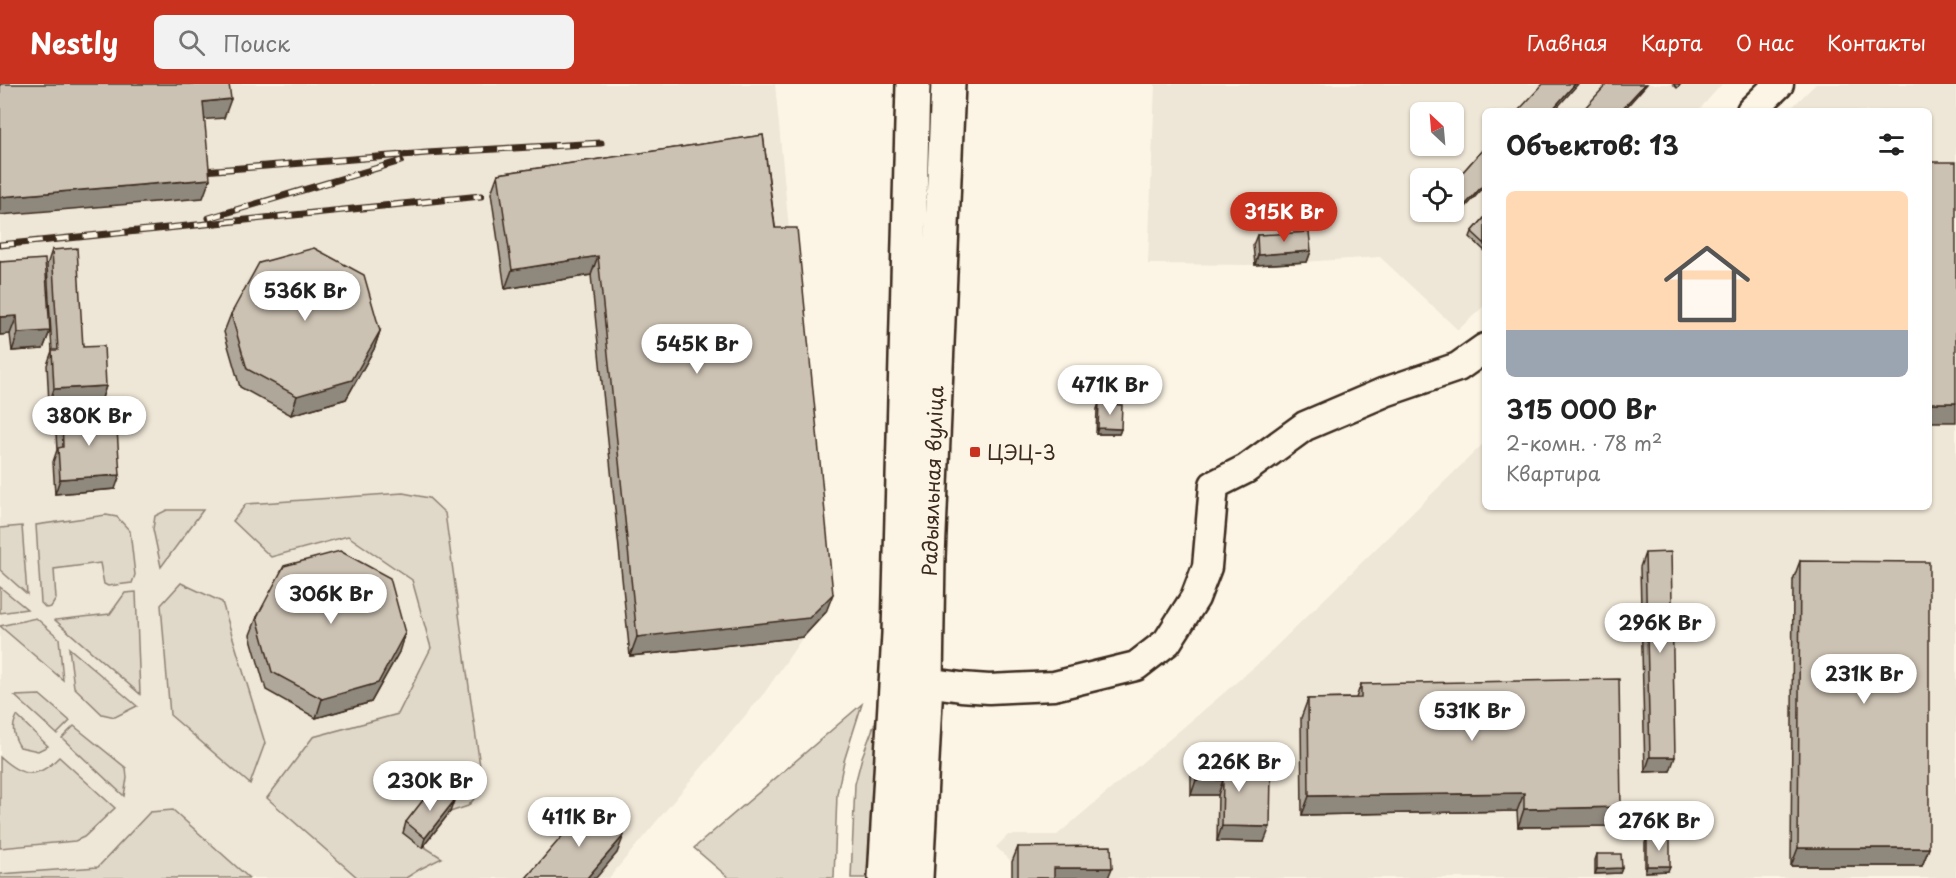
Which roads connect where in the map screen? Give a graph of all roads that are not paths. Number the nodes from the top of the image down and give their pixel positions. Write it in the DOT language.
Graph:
graph roads {
  1 [pos="913,84"];
  2 [pos="948,84"];
  3 [pos="1779,84"];
  4 [pos="1754,108"];
  5 [pos="1482,350"];
  6 [pos="897,667"];
  7 [pos="926,682"];
  8 [pos="885,878"];
  9 [pos="916,878"];
  1 -- 6 [label="main road, Радыяльная вуліца"];
  2 -- 7 [label="main road, Радыяльная вуліца"];
  3 -- 4 [label="street"];
  5 -- 7 [label="street"];
  6 -- 7 [label="street"];
  6 -- 8 [label="main road, Радыяльная вуліца"];
  7 -- 9 [label="main road, Радыяльная вуліца"];
}
